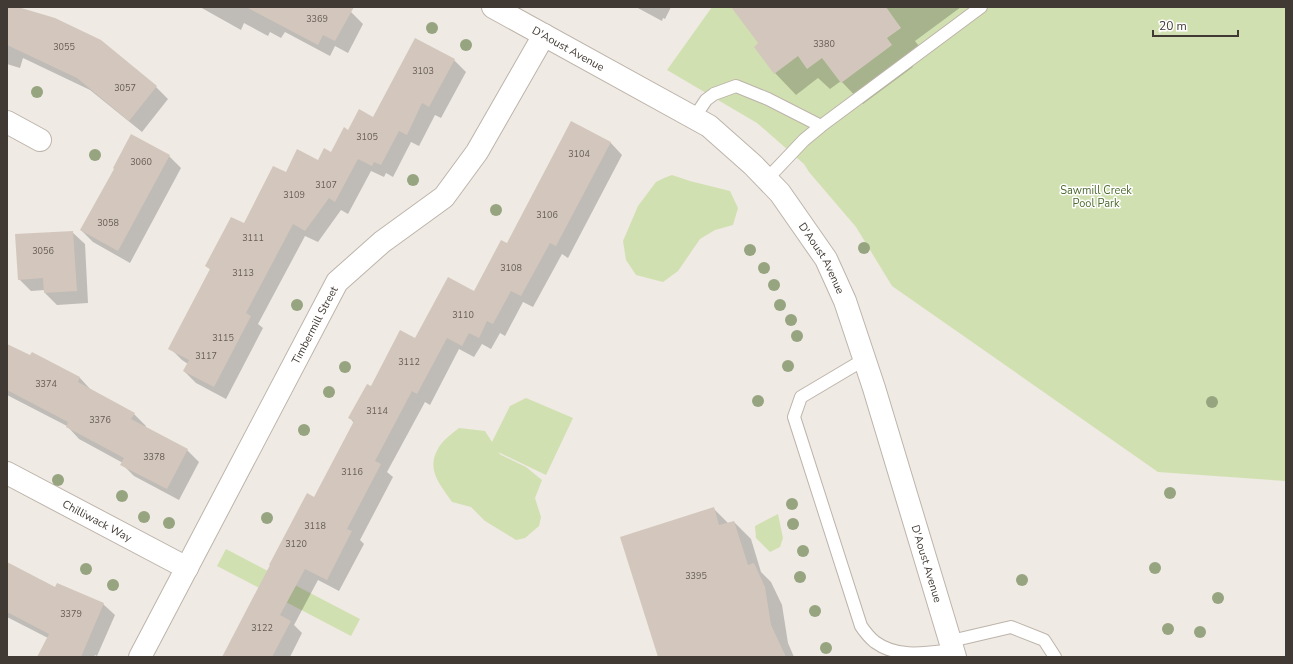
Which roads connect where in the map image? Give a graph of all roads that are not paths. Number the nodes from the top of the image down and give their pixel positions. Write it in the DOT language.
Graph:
graph roads {
  1 [pos="493,7"];
  2 [pos="981,7"];
  3 [pos="544,35"];
  4 [pos="694,118"];
  5 [pos="7,122"];
  6 [pos="821,126"];
  7 [pos="40,140"];
  8 [pos="767,179"];
  9 [pos="865,359"];
  10 [pos="7,474"];
  11 [pos="187,568"];
  12 [pos="953,649"];
  13 [pos="140,657"];
  14 [pos="1055,657"];
  1 -- 3 [label="street, D'Aoust Avenue"];
  2 -- 6 [label="lane"];
  3 -- 4 [label="street, D'Aoust Avenue"];
  3 -- 11 [label="street, Timbermill Street"];
  4 -- 6 [label="lane"];
  4 -- 8 [label="street, D'Aoust Avenue"];
  5 -- 7 [label="street"];
  6 -- 8 [label="lane"];
  8 -- 9 [label="street, D'Aoust Avenue"];
  9 -- 12 [label="street, D'Aoust Avenue"];
  9 -- 12 [label="lane"];
  10 -- 11 [label="street, Chilliwack Way"];
  11 -- 13 [label="street, Timbermill Street"];
  12 -- 14 [label="lane"];
}
